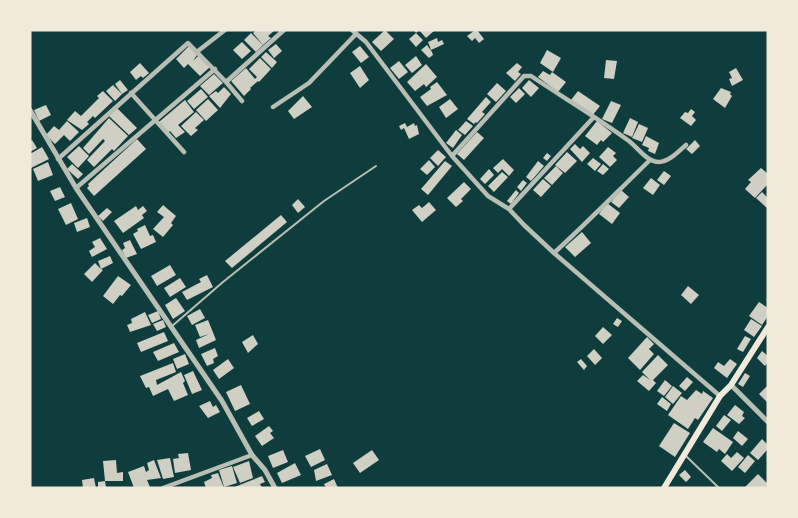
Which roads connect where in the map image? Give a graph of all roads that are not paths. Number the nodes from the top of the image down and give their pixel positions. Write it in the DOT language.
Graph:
graph roads {
  1 [pos="225,30"];
  2 [pos="284,30"];
  3 [pos="354,32"];
  4 [pos="198,51"];
  5 [pos="214,69"];
  6 [pos="226,82"];
  7 [pos="131,93"];
  8 [pos="242,101"];
  9 [pos="273,107"];
  10 [pos="30,110"];
  11 [pos="593,118"];
  12 [pos="154,121"];
  13 [pos="686,145"];
  14 [pos="184,152"];
  15 [pos="452,156"];
  16 [pos="58,159"];
  17 [pos="650,160"];
  18 [pos="376,166"];
  19 [pos="76,189"];
  20 [pos="509,209"];
  21 [pos="554,253"];
  22 [pos="171,327"];
  23 [pos="768,327"];
  24 [pos="731,385"];
  25 [pos="720,396"];
  26 [pos="768,422"];
  27 [pos="252,455"];
  28 [pos="685,455"];
  29 [pos="163,488"];
  30 [pos="275,488"];
  31 [pos="664,488"];
  32 [pos="719,488"];
  1 -- 4 [label="street"];
  2 -- 6 [label="street"];
  3 -- 9 [label="street"];
  3 -- 15 [label="street"];
  4 -- 5 [label="street"];
  4 -- 7 [label="street"];
  5 -- 6 [label="street"];
  5 -- 12 [label="street"];
  6 -- 8 [label="street"];
  7 -- 12 [label="street"];
  7 -- 16 [label="street"];
  10 -- 16 [label="street"];
  11 -- 15 [label="street"];
  11 -- 17 [label="street"];
  11 -- 20 [label="street"];
  12 -- 14 [label="street"];
  12 -- 19 [label="street"];
  13 -- 17 [label="street"];
  15 -- 20 [label="street"];
  16 -- 19 [label="street"];
  17 -- 21 [label="street"];
  18 -- 22 [label="lane"];
  19 -- 22 [label="street"];
  20 -- 21 [label="street"];
  21 -- 25 [label="street"];
  22 -- 27 [label="street"];
  23 -- 24 [label="main road"];
  24 -- 25 [label="main road"];
  24 -- 26 [label="street"];
  25 -- 28 [label="main road"];
  27 -- 29 [label="street"];
  27 -- 30 [label="street"];
  28 -- 31 [label="main road"];
  28 -- 32 [label="lane"];
}
